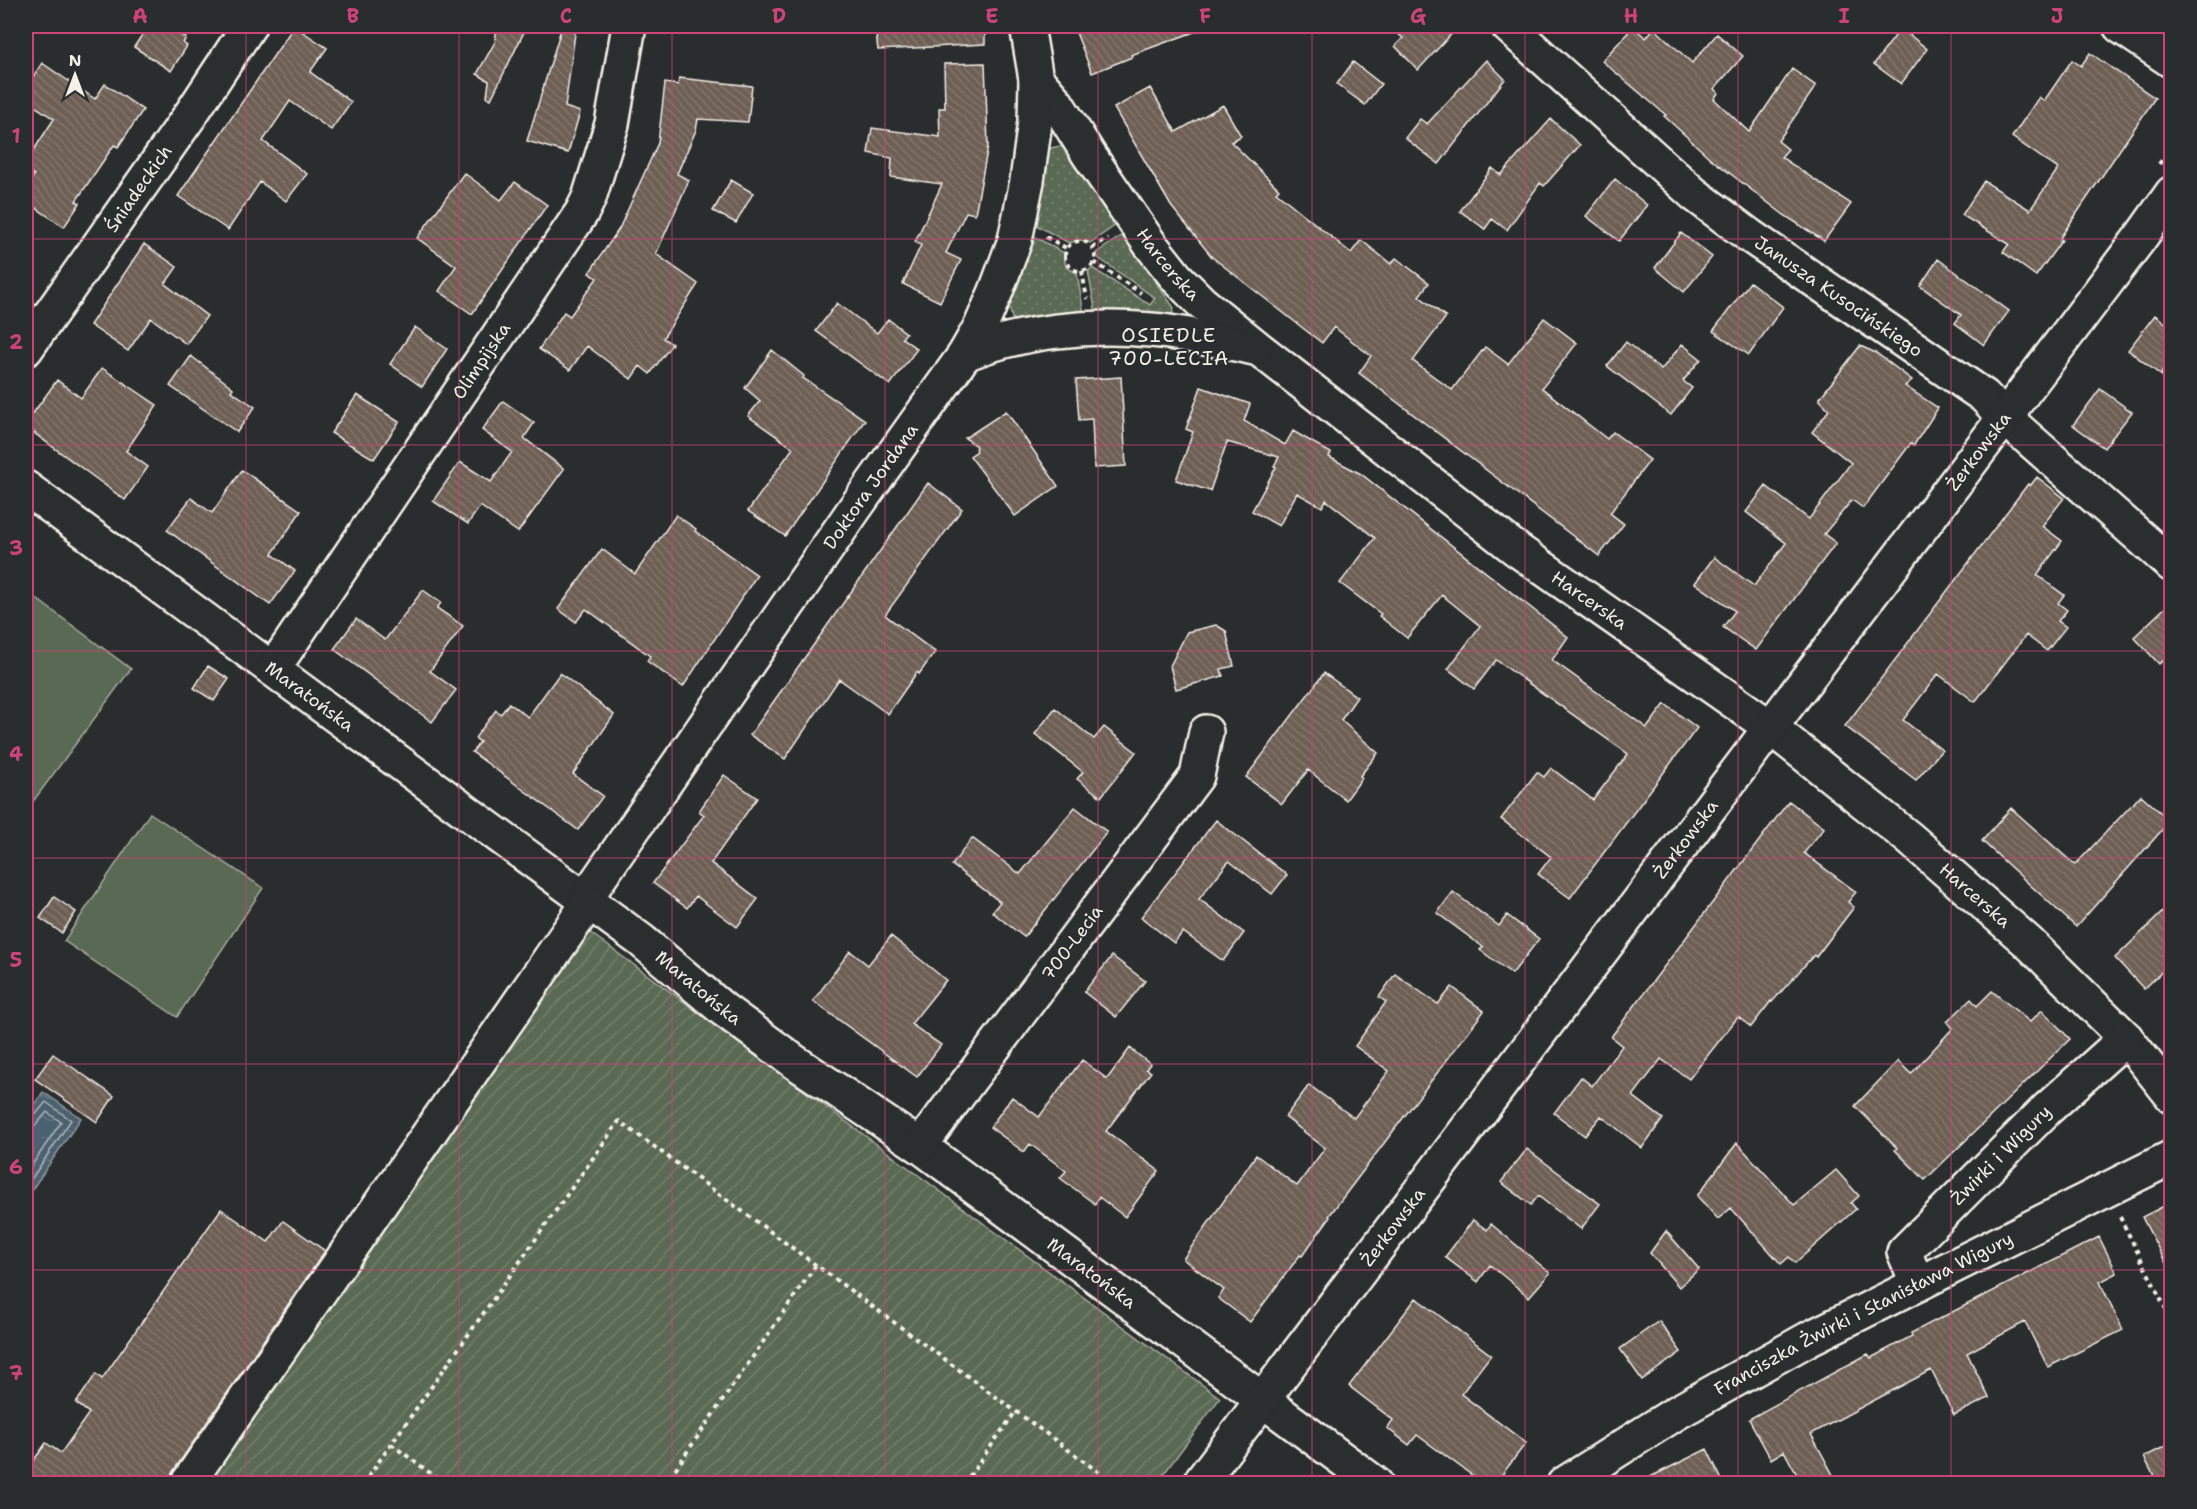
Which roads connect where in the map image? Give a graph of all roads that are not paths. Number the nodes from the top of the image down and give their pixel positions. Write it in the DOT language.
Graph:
graph roads {
  1 [pos="249,26"];
  2 [pos="629,26"];
  3 [pos="1027,26"];
  4 [pos="1508,26"];
  5 [pos="2120,26"];
  6 [pos="2172,61"];
  7 [pos="1036,79"];
  8 [pos="2172,193"];
  9 [pos="26,349"];
  10 [pos="1259,349"];
  11 [pos="965,354"];
  12 [pos="2004,417"];
  13 [pos="26,488"];
  14 [pos="2172,565"];
  15 [pos="273,669"];
  16 [pos="1770,727"];
  17 [pos="1206,732"];
  18 [pos="587,900"];
  19 [pos="2126,1038"];
  20 [pos="2172,1096"];
  21 [pos="920,1146"];
  22 [pos="2172,1157"];
  23 [pos="1918,1284"];
  24 [pos="1262,1399"];
  25 [pos="187,1484"];
  26 [pos="1199,1484"];
  27 [pos="1376,1484"];
  28 [pos="1564,1484"];
  1 -- 9 [label="street, Śniadeckich"];
  2 -- 15 [label="street, Olimpijska"];
  3 -- 7 [label="street, Doktora Jordana"];
  4 -- 12 [label="street, Janusza Kusocińskiego"];
  5 -- 6 [label="street"];
  7 -- 10 [label="street, Harcerska"];
  7 -- 11 [label="street, Doktora Jordana"];
  8 -- 12 [label="street, Żerkowska"];
  10 -- 11 [label="street"];
  10 -- 16 [label="street, Harcerska"];
  11 -- 18 [label="street, Doktora Jordana"];
  12 -- 14 [label="street, Janusza Kusocińskiego"];
  12 -- 16 [label="street, Żerkowska"];
  13 -- 15 [label="street, Maratońska"];
  15 -- 18 [label="street, Maratońska"];
  16 -- 19 [label="street, Harcerska"];
  16 -- 24 [label="street, Żerkowska"];
  17 -- 21 [label="street, 700-Lecia"];
  18 -- 21 [label="street, Maratońska"];
  18 -- 25 [label="street, Doktora Jordana"];
  19 -- 20 [label="street, Harcerska"];
  19 -- 23 [label="street, Żwirki i Wigury"];
  21 -- 24 [label="street, Maratońska"];
  22 -- 23 [label="street, Franciszka Żwirki i Stanisława Wigury"];
  23 -- 28 [label="street, Franciszka Żwirki i Stanisława Wigury"];
  24 -- 26 [label="street, Żerkowska"];
  24 -- 27 [label="street, Maratońska"];
}
